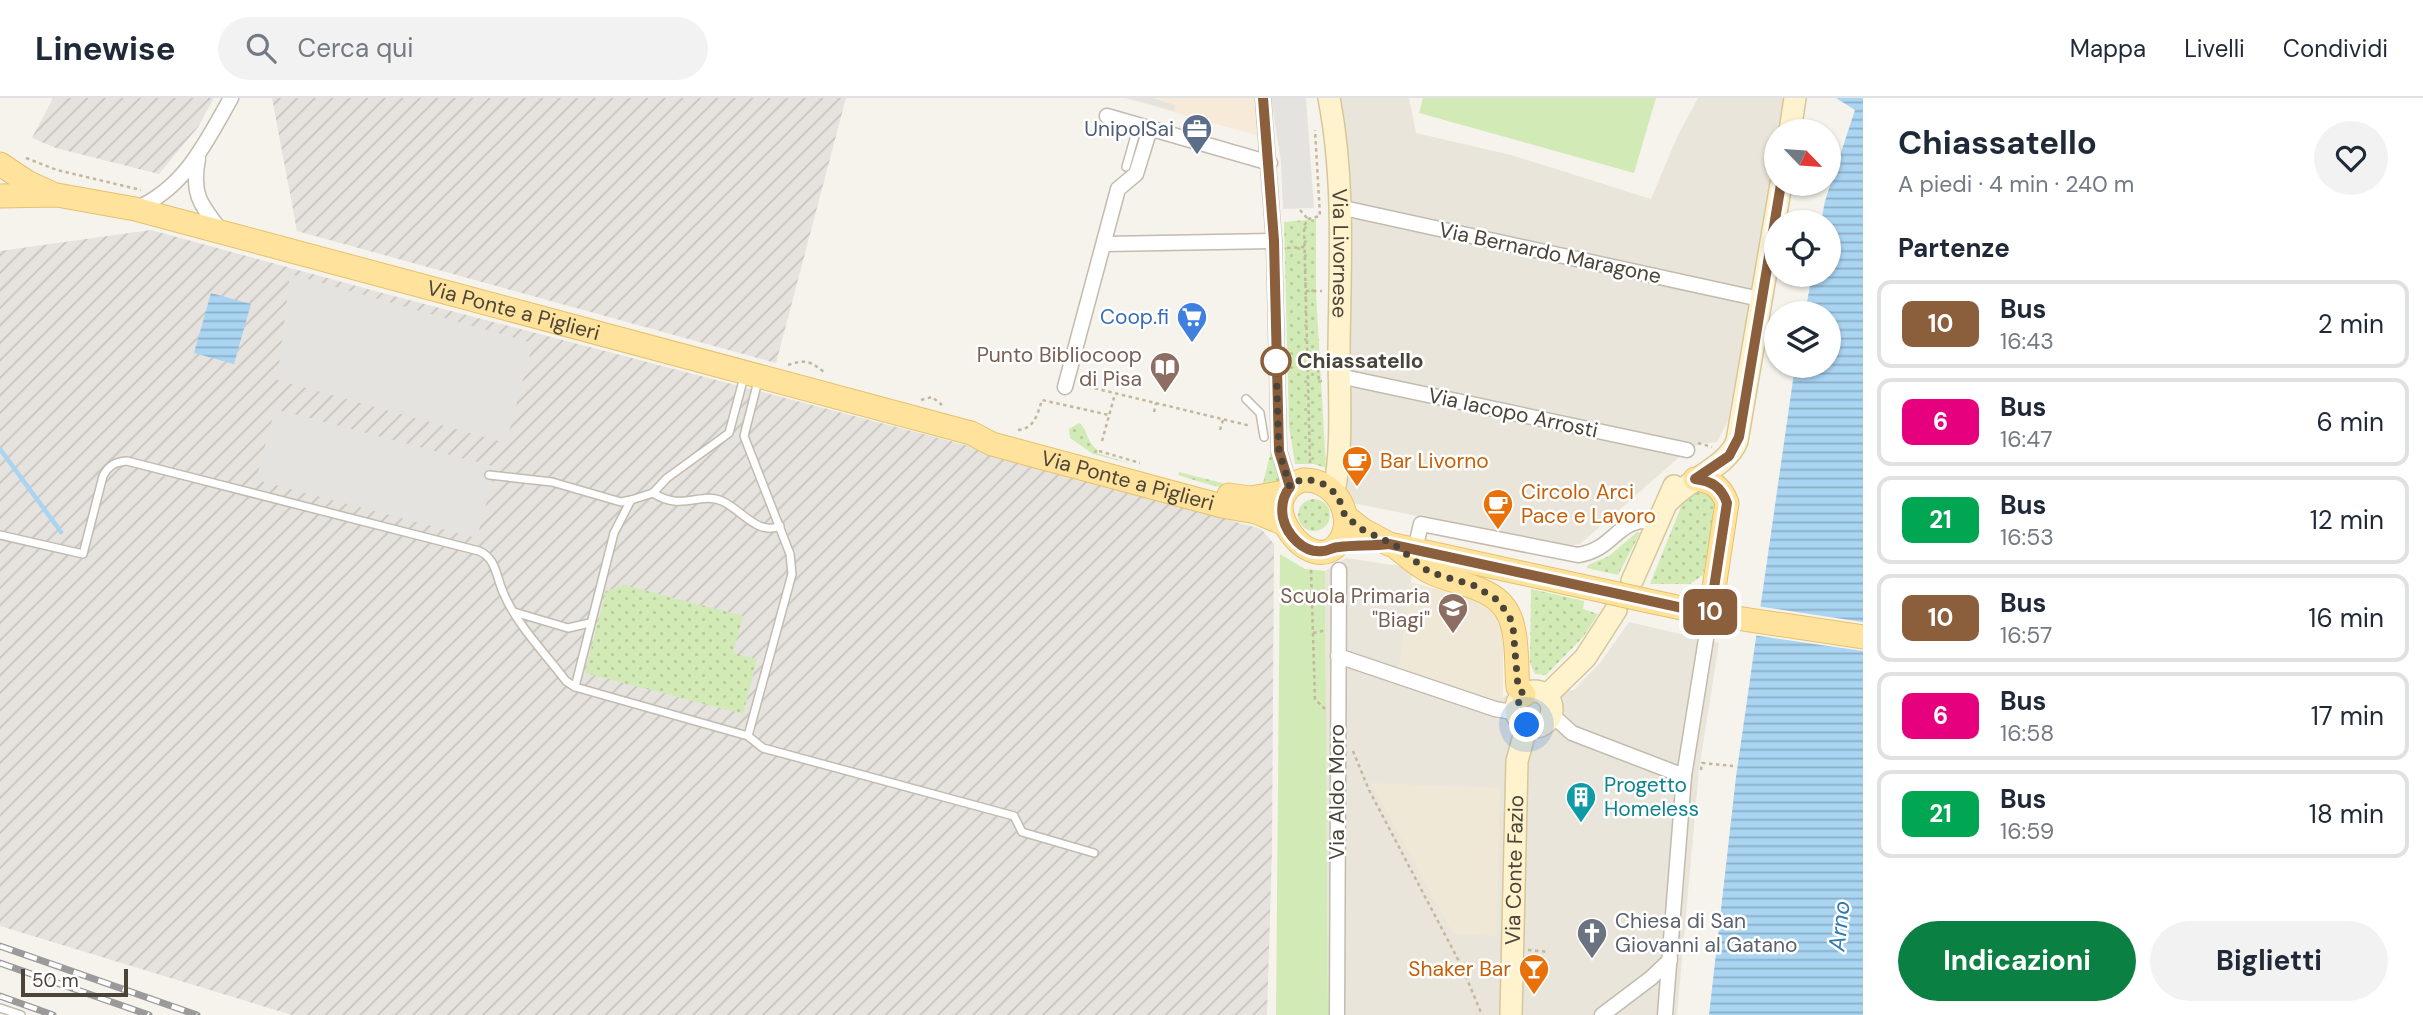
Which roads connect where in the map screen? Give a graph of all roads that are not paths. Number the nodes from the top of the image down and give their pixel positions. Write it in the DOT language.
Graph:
graph roads {
  1 [pos="231,98"];
  2 [pos="1263,98"];
  3 [pos="1329,98"];
  4 [pos="1795,99"];
  5 [pos="1107,116"];
  6 [pos="1792,119"];
  7 [pos="1144,127"];
  8 [pos="198,158"];
  9 [pos="1270,163"];
  10 [pos="0,164"];
  11 [pos="1126,167"];
  12 [pos="0,195"];
  13 [pos="57,195"];
  14 [pos="1779,196"];
  15 [pos="140,200"];
  16 [pos="1330,211"];
  17 [pos="223,234"];
  18 [pos="1274,241"];
  19 [pos="1105,244"];
  20 [pos="1760,299"];
  21 [pos="752,375"];
  22 [pos="1332,378"];
  23 [pos="1065,384"];
  24 [pos="1745,396"];
  25 [pos="1246,398"];
  26 [pos="971,433"];
  27 [pos="1266,435"];
  28 [pos="1687,450"];
  29 [pos="489,475"];
  30 [pos="1695,479"];
  31 [pos="1288,490"];
  32 [pos="1334,492"];
  33 [pos="653,493"];
  34 [pos="631,500"];
  35 [pos="1670,500"];
  36 [pos="1345,516"];
  37 [pos="1660,522"];
  38 [pos="1285,524"];
  39 [pos="780,526"];
  40 [pos="0,535"];
  41 [pos="1400,546"];
  42 [pos="1336,547"];
  43 [pos="1339,569"];
  44 [pos="1638,590"];
  45 [pos="1610,601"];
  46 [pos="513,611"];
  47 [pos="1710,614"];
  48 [pos="590,622"];
  49 [pos="1863,637"];
  50 [pos="1338,656"];
  51 [pos="575,687"];
  52 [pos="1533,709"];
  53 [pos="748,736"];
  54 [pos="1684,776"];
  55 [pos="1094,853"];
  56 [pos="1670,960"];
  57 [pos="0,1008"];
  58 [pos="21,1015"];
  59 [pos="1337,1015"];
  60 [pos="1511,1015"];
  61 [pos="1602,1015"];
  62 [pos="1665,1015"];
  1 -- 8 [label="street"];
  2 -- 9 [label="street"];
  3 -- 16 [label="main road, Via Livornese"];
  4 -- 6 [label="main road"];
  5 -- 7 [label="street"];
  7 -- 9 [label="street"];
  7 -- 11 [label="lane"];
  7 -- 19 [label="street"];
  8 -- 15 [label="street"];
  8 -- 17 [label="street"];
  9 -- 18 [label="street"];
  10 -- 13 [label="main road, Via Ponte a Piglieri"];
  12 -- 13 [label="main road, Via Ponte a Piglieri"];
  13 -- 15 [label="main road, Via Ponte a Piglieri"];
  14 -- 20 [label="main road"];
  15 -- 17 [label="main road, Via Ponte a Piglieri"];
  16 -- 20 [label="street, Via Bernardo Maragone"];
  16 -- 22 [label="main road, Via Livornese"];
  17 -- 21 [label="main road, Via Ponte a Piglieri"];
  18 -- 19 [label="street"];
  18 -- 27 [label="street"];
  19 -- 23 [label="street"];
  20 -- 24 [label="main road"];
  21 -- 26 [label="main road, Via Ponte a Piglieri"];
  21 -- 33 [label="lane"];
  21 -- 39 [label="lane"];
  22 -- 28 [label="street, Via Iacopo Arrosti"];
  22 -- 32 [label="main road, Via Livornese"];
  24 -- 30 [label="main road"];
  24 -- 35 [label="main road"];
  25 -- 27 [label="lane"];
  26 -- 31 [label="main road, Via Ponte a Piglieri"];
  26 -- 38 [label="main road, Via Ponte a Piglieri"];
  27 -- 31 [label="street"];
  29 -- 34 [label="lane"];
  30 -- 35 [label="main road"];
  30 -- 47 [label="main road"];
  31 -- 32 [label="main road"];
  31 -- 38 [label="main road"];
  32 -- 36 [label="main road"];
  33 -- 34 [label="lane"];
  33 -- 39 [label="lane"];
  34 -- 48 [label="lane"];
  35 -- 37 [label="main road"];
  36 -- 41 [label="main road"];
  36 -- 42 [label="main road"];
  37 -- 41 [label="street"];
  37 -- 44 [label="main road"];
  38 -- 42 [label="main road"];
  39 -- 53 [label="lane"];
  40 -- 46 [label="lane"];
  41 -- 42 [label="main road"];
  41 -- 45 [label="main road"];
  41 -- 52 [label="main road"];
  43 -- 50 [label="street, Via Aldo Moro"];
  44 -- 45 [label="main road, bridge"];
  44 -- 47 [label="main road"];
  45 -- 52 [label="main road"];
  46 -- 48 [label="lane"];
  46 -- 51 [label="lane"];
  47 -- 49 [label="main road"];
  47 -- 54 [label="street"];
  48 -- 51 [label="lane"];
  50 -- 52 [label="street"];
  50 -- 59 [label="street, Via Aldo Moro"];
  51 -- 53 [label="lane"];
  52 -- 54 [label="street"];
  52 -- 60 [label="main road, Via Conte Fazio"];
  53 -- 55 [label="lane"];
  54 -- 56 [label="street"];
  56 -- 61 [label="street"];
  56 -- 62 [label="street"];
  57 -- 58 [label="lane"];
}
